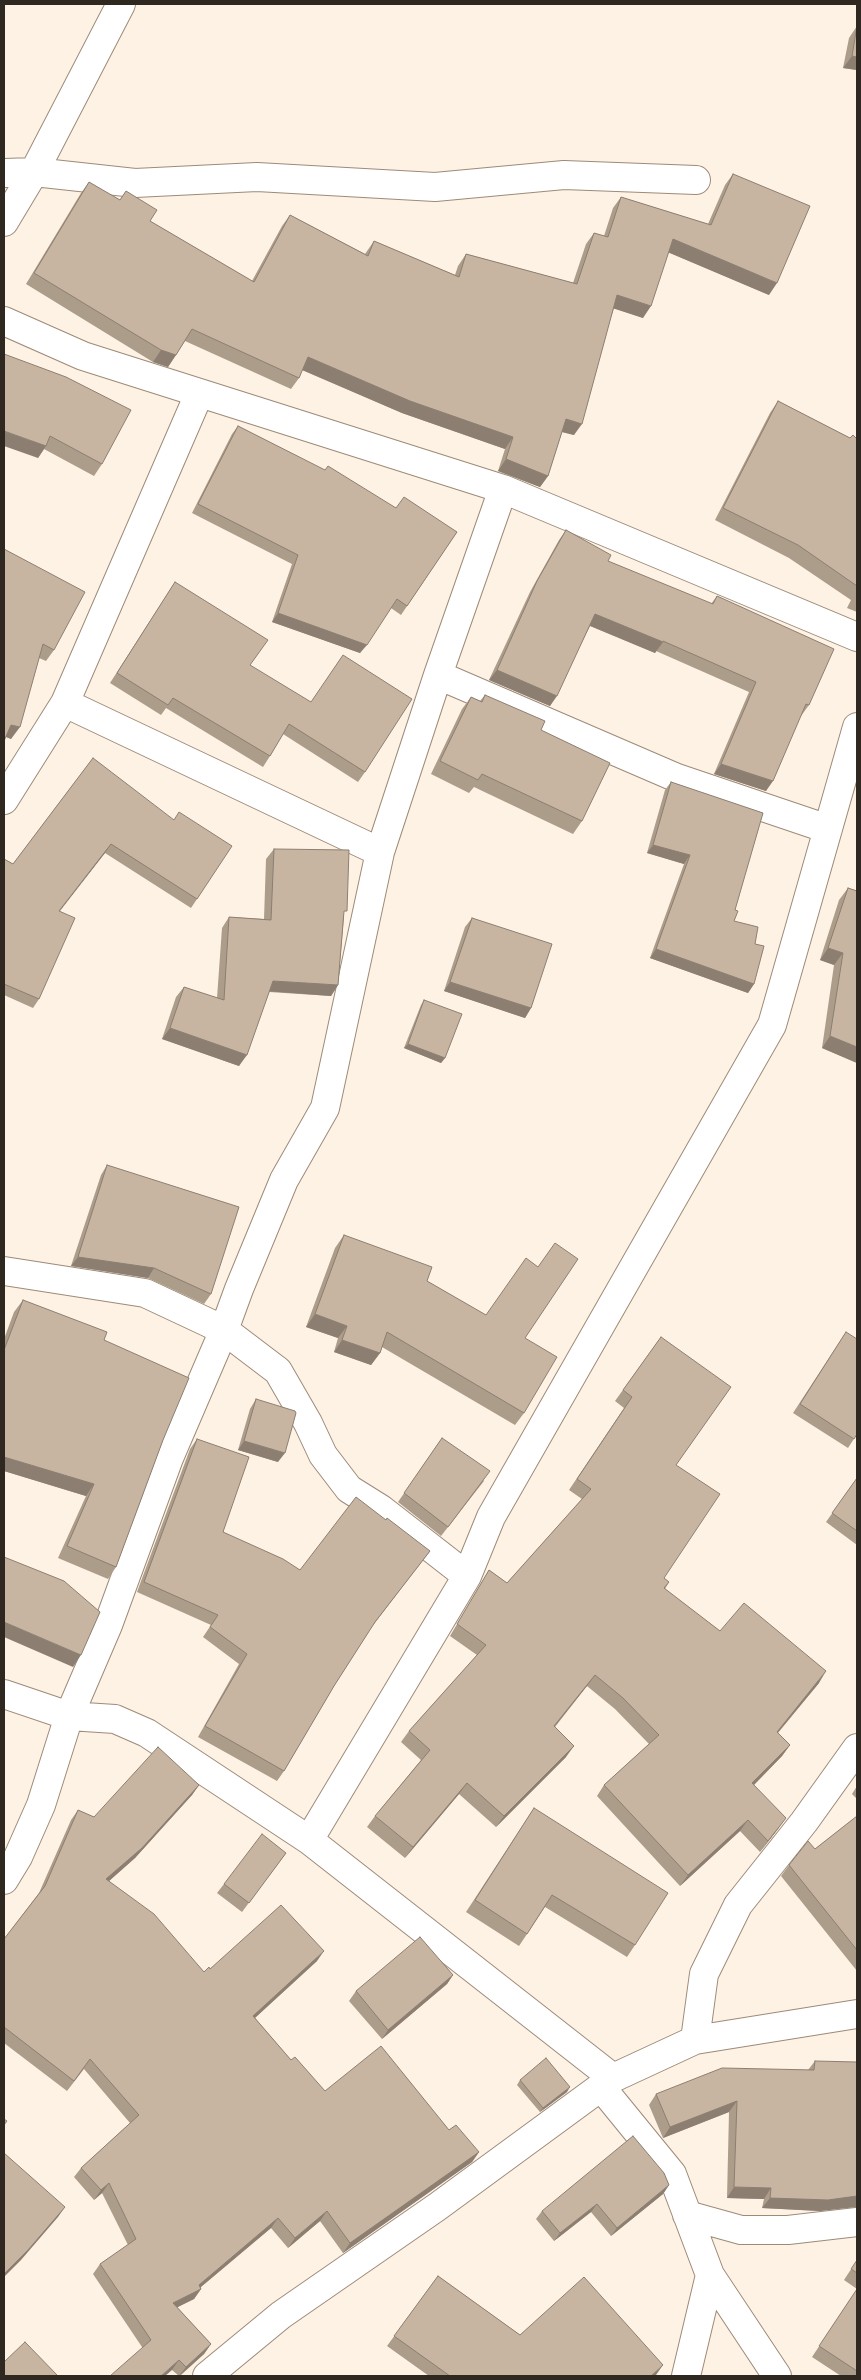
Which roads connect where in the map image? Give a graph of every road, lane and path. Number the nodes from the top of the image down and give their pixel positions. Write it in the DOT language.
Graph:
graph roads {
  1 [pos="122,4"];
  2 [pos="34,172"];
  3 [pos="4,174"];
  4 [pos="696,180"];
  5 [pos="4,222"];
  6 [pos="4,321"];
  7 [pos="199,394"];
  8 [pos="503,489"];
  9 [pos="857,637"];
  10 [pos="438,675"];
  11 [pos="66,703"];
  12 [pos="856,735"];
  13 [pos="4,800"];
  14 [pos="828,829"];
  15 [pos="380,852"];
  16 [pos="4,1271"];
  17 [pos="224,1330"];
  18 [pos="467,1576"];
  19 [pos="4,1694"];
  20 [pos="69,1716"];
  21 [pos="857,1748"];
  22 [pos="309,1840"];
  23 [pos="4,1880"];
  24 [pos="857,2014"];
  25 [pos="695,2040"];
  26 [pos="607,2082"];
  27 [pos="687,2215"];
  28 [pos="857,2222"];
  29 [pos="710,2274"];
  30 [pos="207,2376"];
  31 [pos="686,2376"];
  32 [pos="777,2376"];
  1 -- 2 [label="street"];
  2 -- 3 [label="street"];
  2 -- 4 [label="street"];
  2 -- 5 [label="street"];
  6 -- 7 [label="street"];
  7 -- 8 [label="street"];
  7 -- 11 [label="street"];
  8 -- 9 [label="street"];
  8 -- 10 [label="street"];
  10 -- 14 [label="street"];
  10 -- 15 [label="street"];
  11 -- 13 [label="street"];
  11 -- 15 [label="street"];
  12 -- 14 [label="street"];
  14 -- 18 [label="street"];
  15 -- 17 [label="street"];
  16 -- 17 [label="street"];
  17 -- 18 [label="street"];
  17 -- 20 [label="street"];
  18 -- 22 [label="street"];
  19 -- 20 [label="street"];
  20 -- 22 [label="street"];
  20 -- 23 [label="street"];
  21 -- 25 [label="street"];
  22 -- 26 [label="street"];
  24 -- 25 [label="street"];
  25 -- 26 [label="street"];
  26 -- 27 [label="street"];
  26 -- 30 [label="street"];
  27 -- 28 [label="street"];
  27 -- 29 [label="street"];
  29 -- 31 [label="street"];
  29 -- 32 [label="street"];
}
